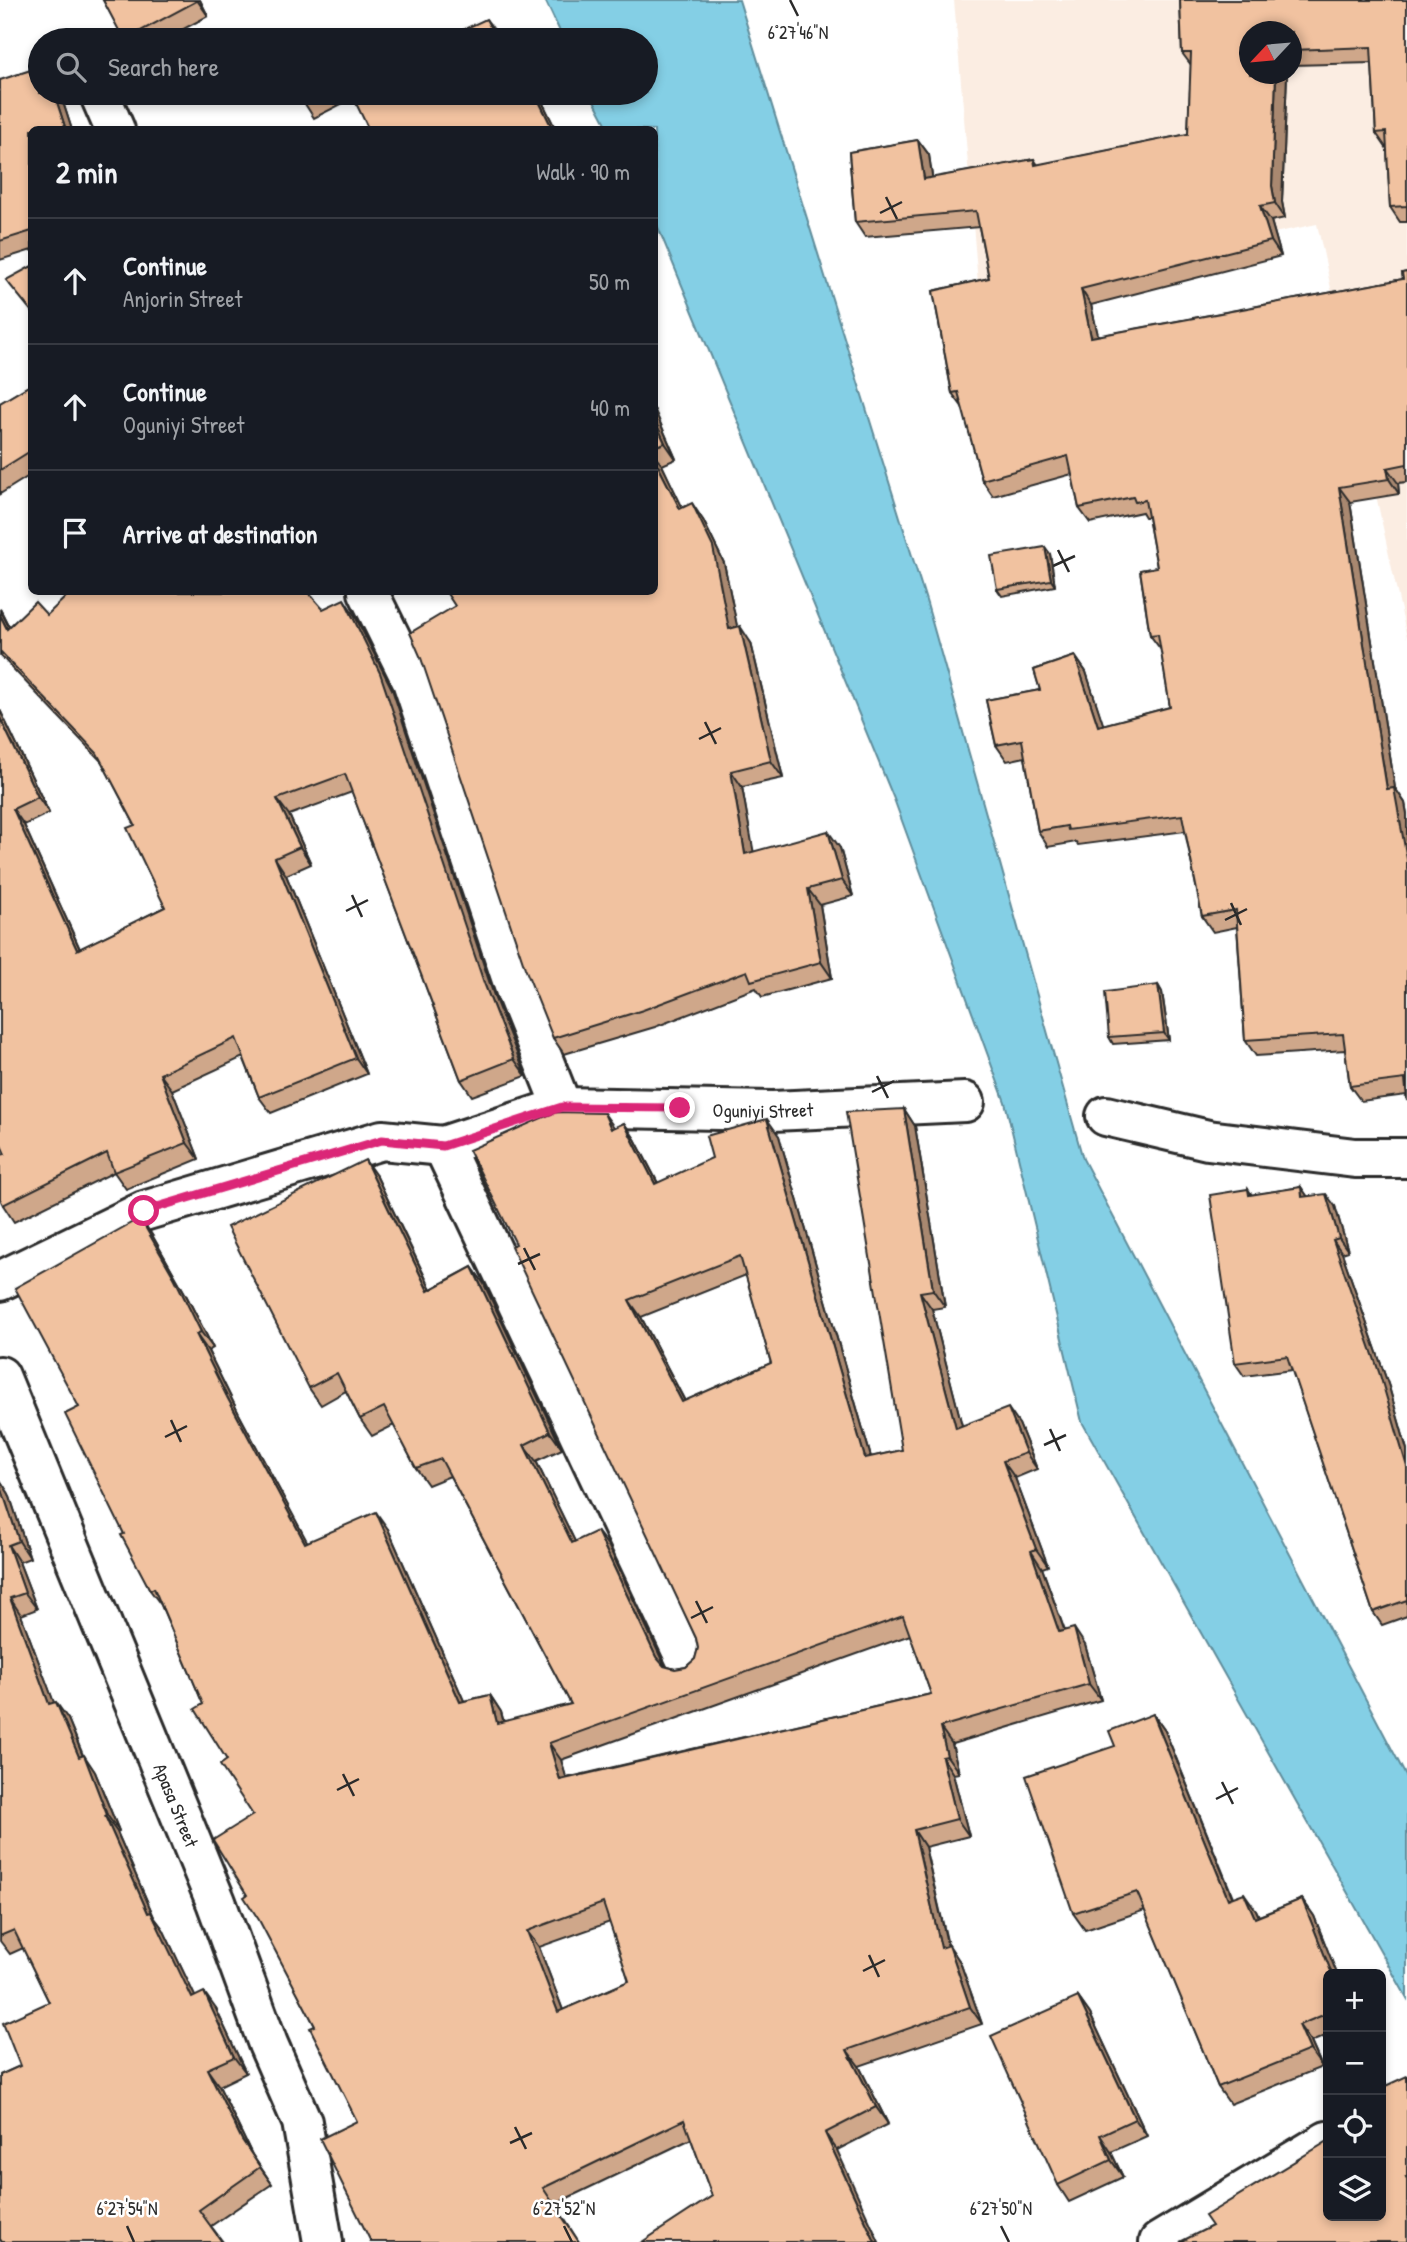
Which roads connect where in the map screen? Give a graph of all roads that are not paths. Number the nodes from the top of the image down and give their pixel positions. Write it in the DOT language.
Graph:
graph roads {
  1 [pos="104,105"];
  2 [pos="113,126"];
  3 [pos="369,595"];
  4 [pos="965,1102"];
  5 [pos="562,1107"];
  6 [pos="1106,1115"];
  7 [pos="443,1146"];
  8 [pos="1407,1158"];
  9 [pos="0,1281"];
  10 [pos="0,1376"];
  11 [pos="688,1664"];
  12 [pos="1323,2143"];
  13 [pos="323,2242"];
  14 [pos="1158,2242"];
  1 -- 2 [label="street"];
  3 -- 5 [label="street"];
  4 -- 5 [label="street, Oguniyi Street"];
  5 -- 7 [label="street, Oguniyi Street"];
  6 -- 8 [label="street"];
  7 -- 9 [label="street"];
  7 -- 11 [label="street"];
  10 -- 13 [label="street, Apasa Street"];
  12 -- 14 [label="street"];
}
